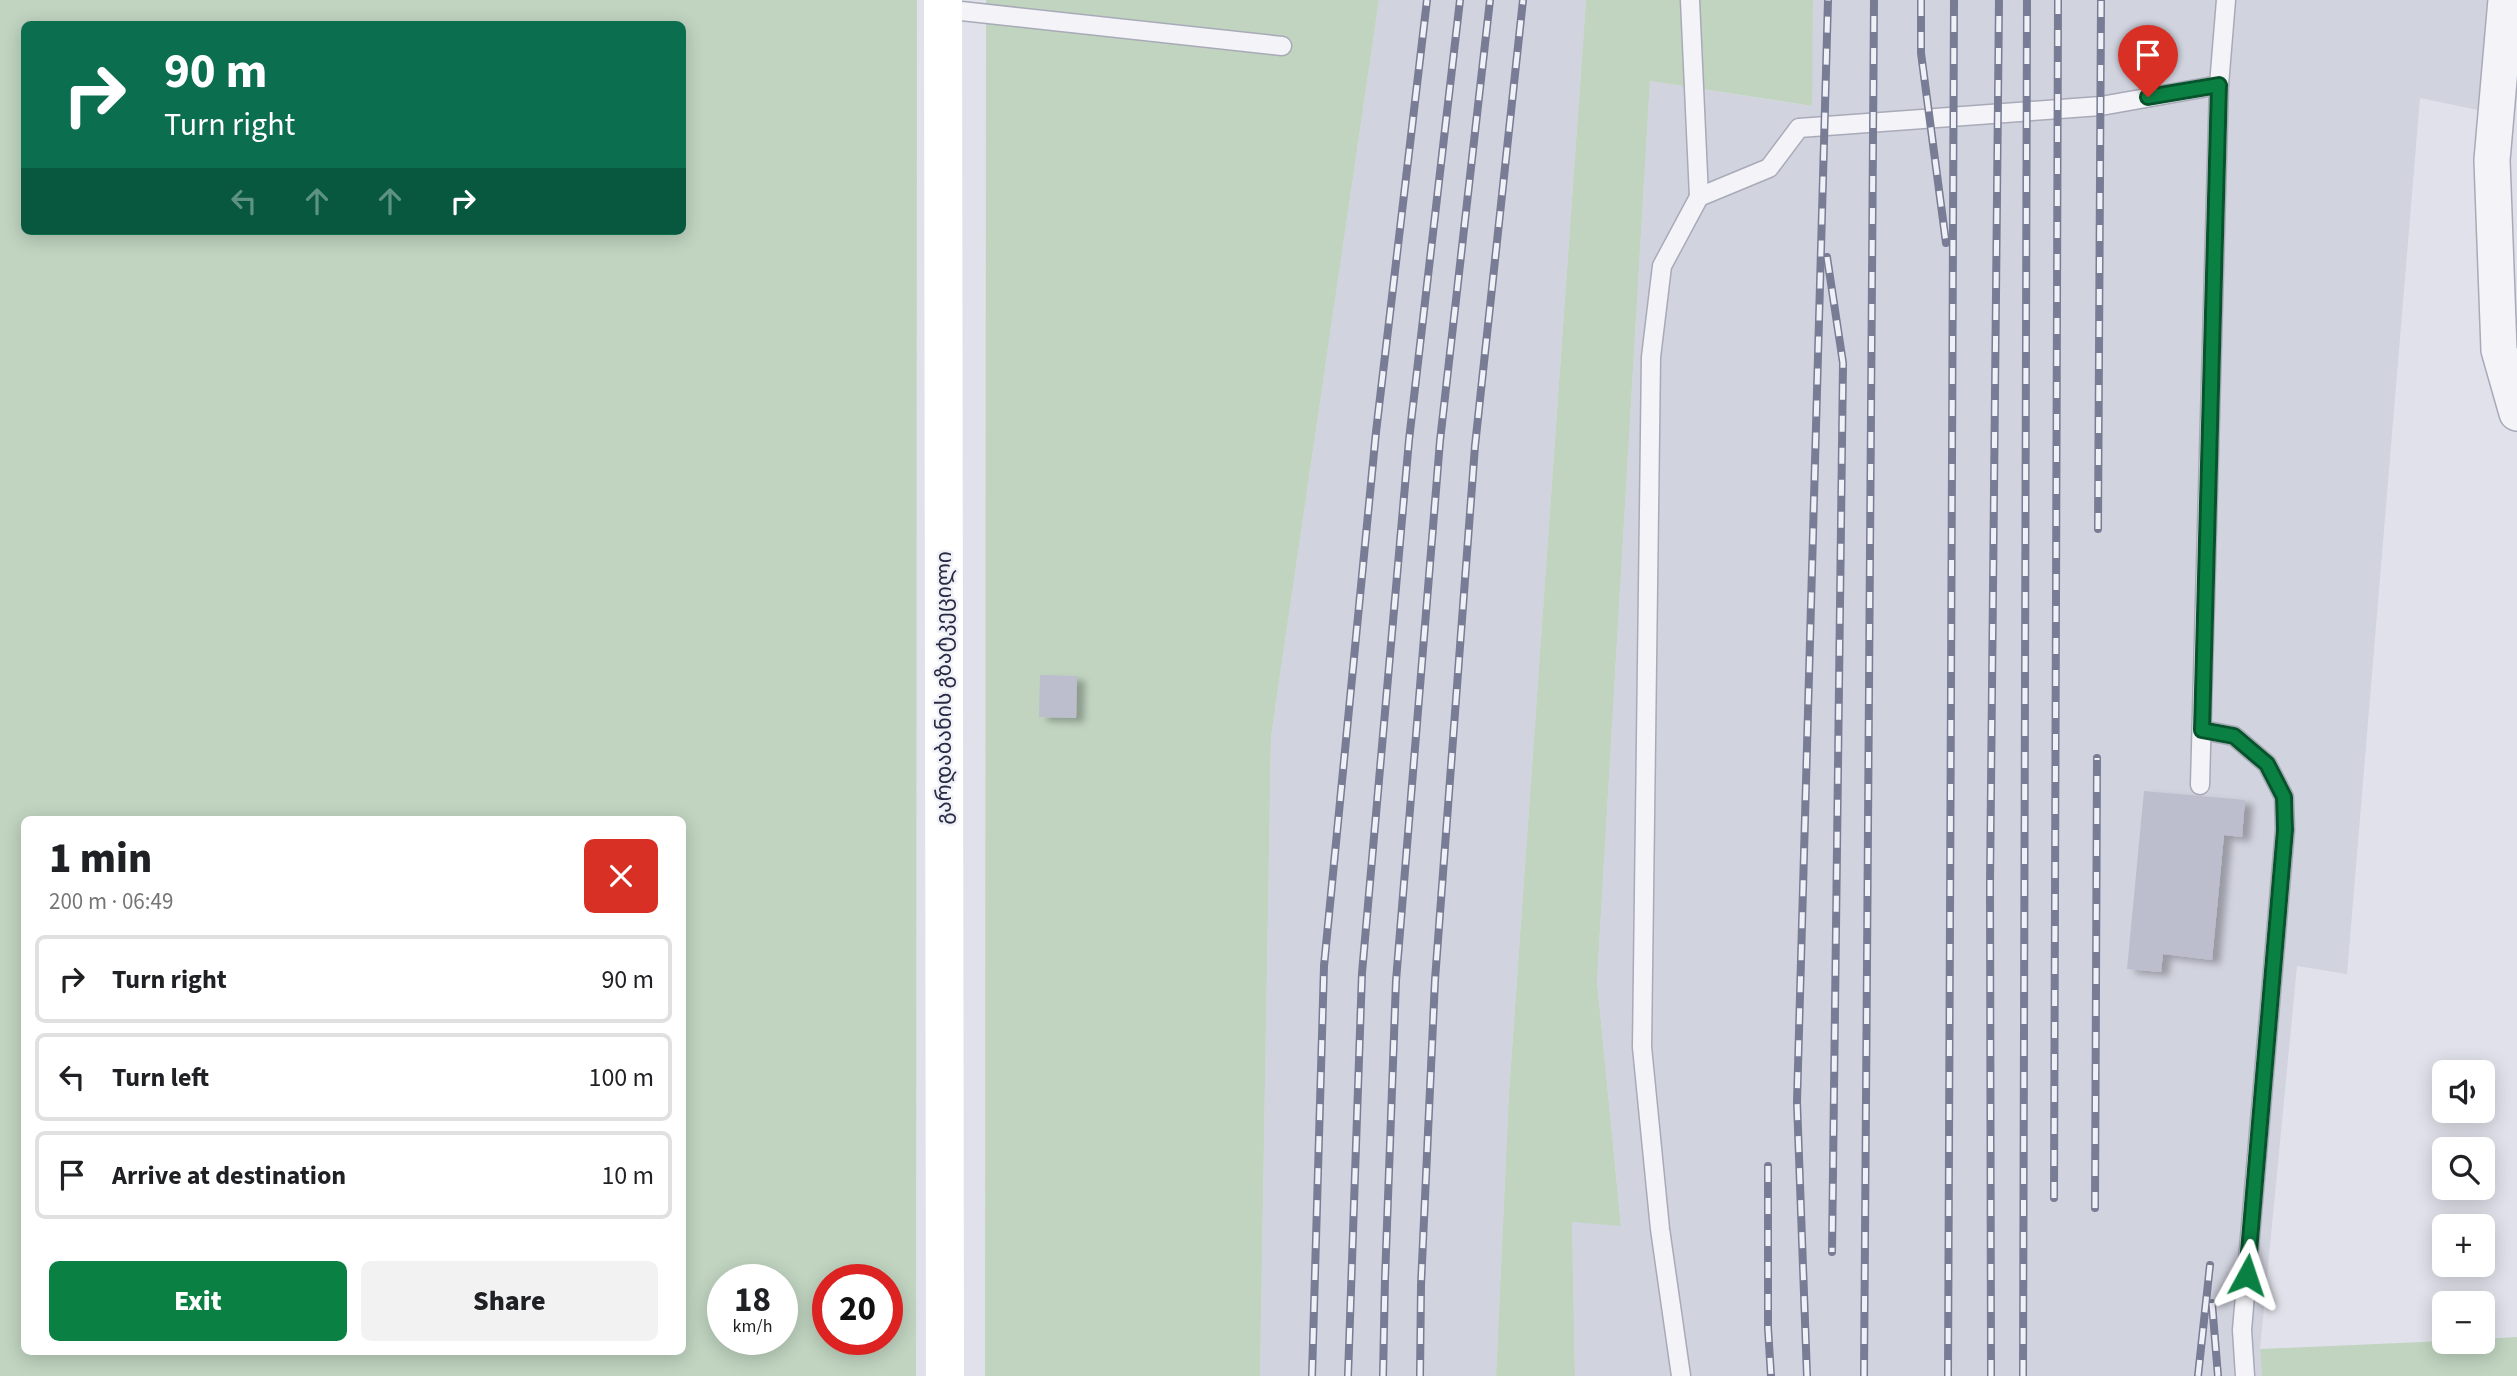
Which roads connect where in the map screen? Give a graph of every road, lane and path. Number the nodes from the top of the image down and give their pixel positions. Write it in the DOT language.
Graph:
graph roads {
  1 [pos="1690,0"];
  2 [pos="2226,0"];
  3 [pos="2506,0"];
  4 [pos="943,5"];
  5 [pos="1282,46"];
  6 [pos="2219,85"];
  7 [pos="1699,197"];
  8 [pos="2517,413"];
  9 [pos="2202,730"];
  10 [pos="2200,785"];
  11 [pos="945,1376"];
  12 [pos="1681,1376"];
  13 [pos="2245,1376"];
  1 -- 7 [label="lane"];
  2 -- 6 [label="lane"];
  3 -- 8 [label="street"];
  4 -- 5 [label="lane"];
  4 -- 11 [label="main road, გარდაბანის გზატკეცილი"];
  6 -- 7 [label="lane"];
  6 -- 9 [label="lane"];
  7 -- 12 [label="lane"];
  9 -- 10 [label="lane"];
  9 -- 13 [label="lane"];
}
